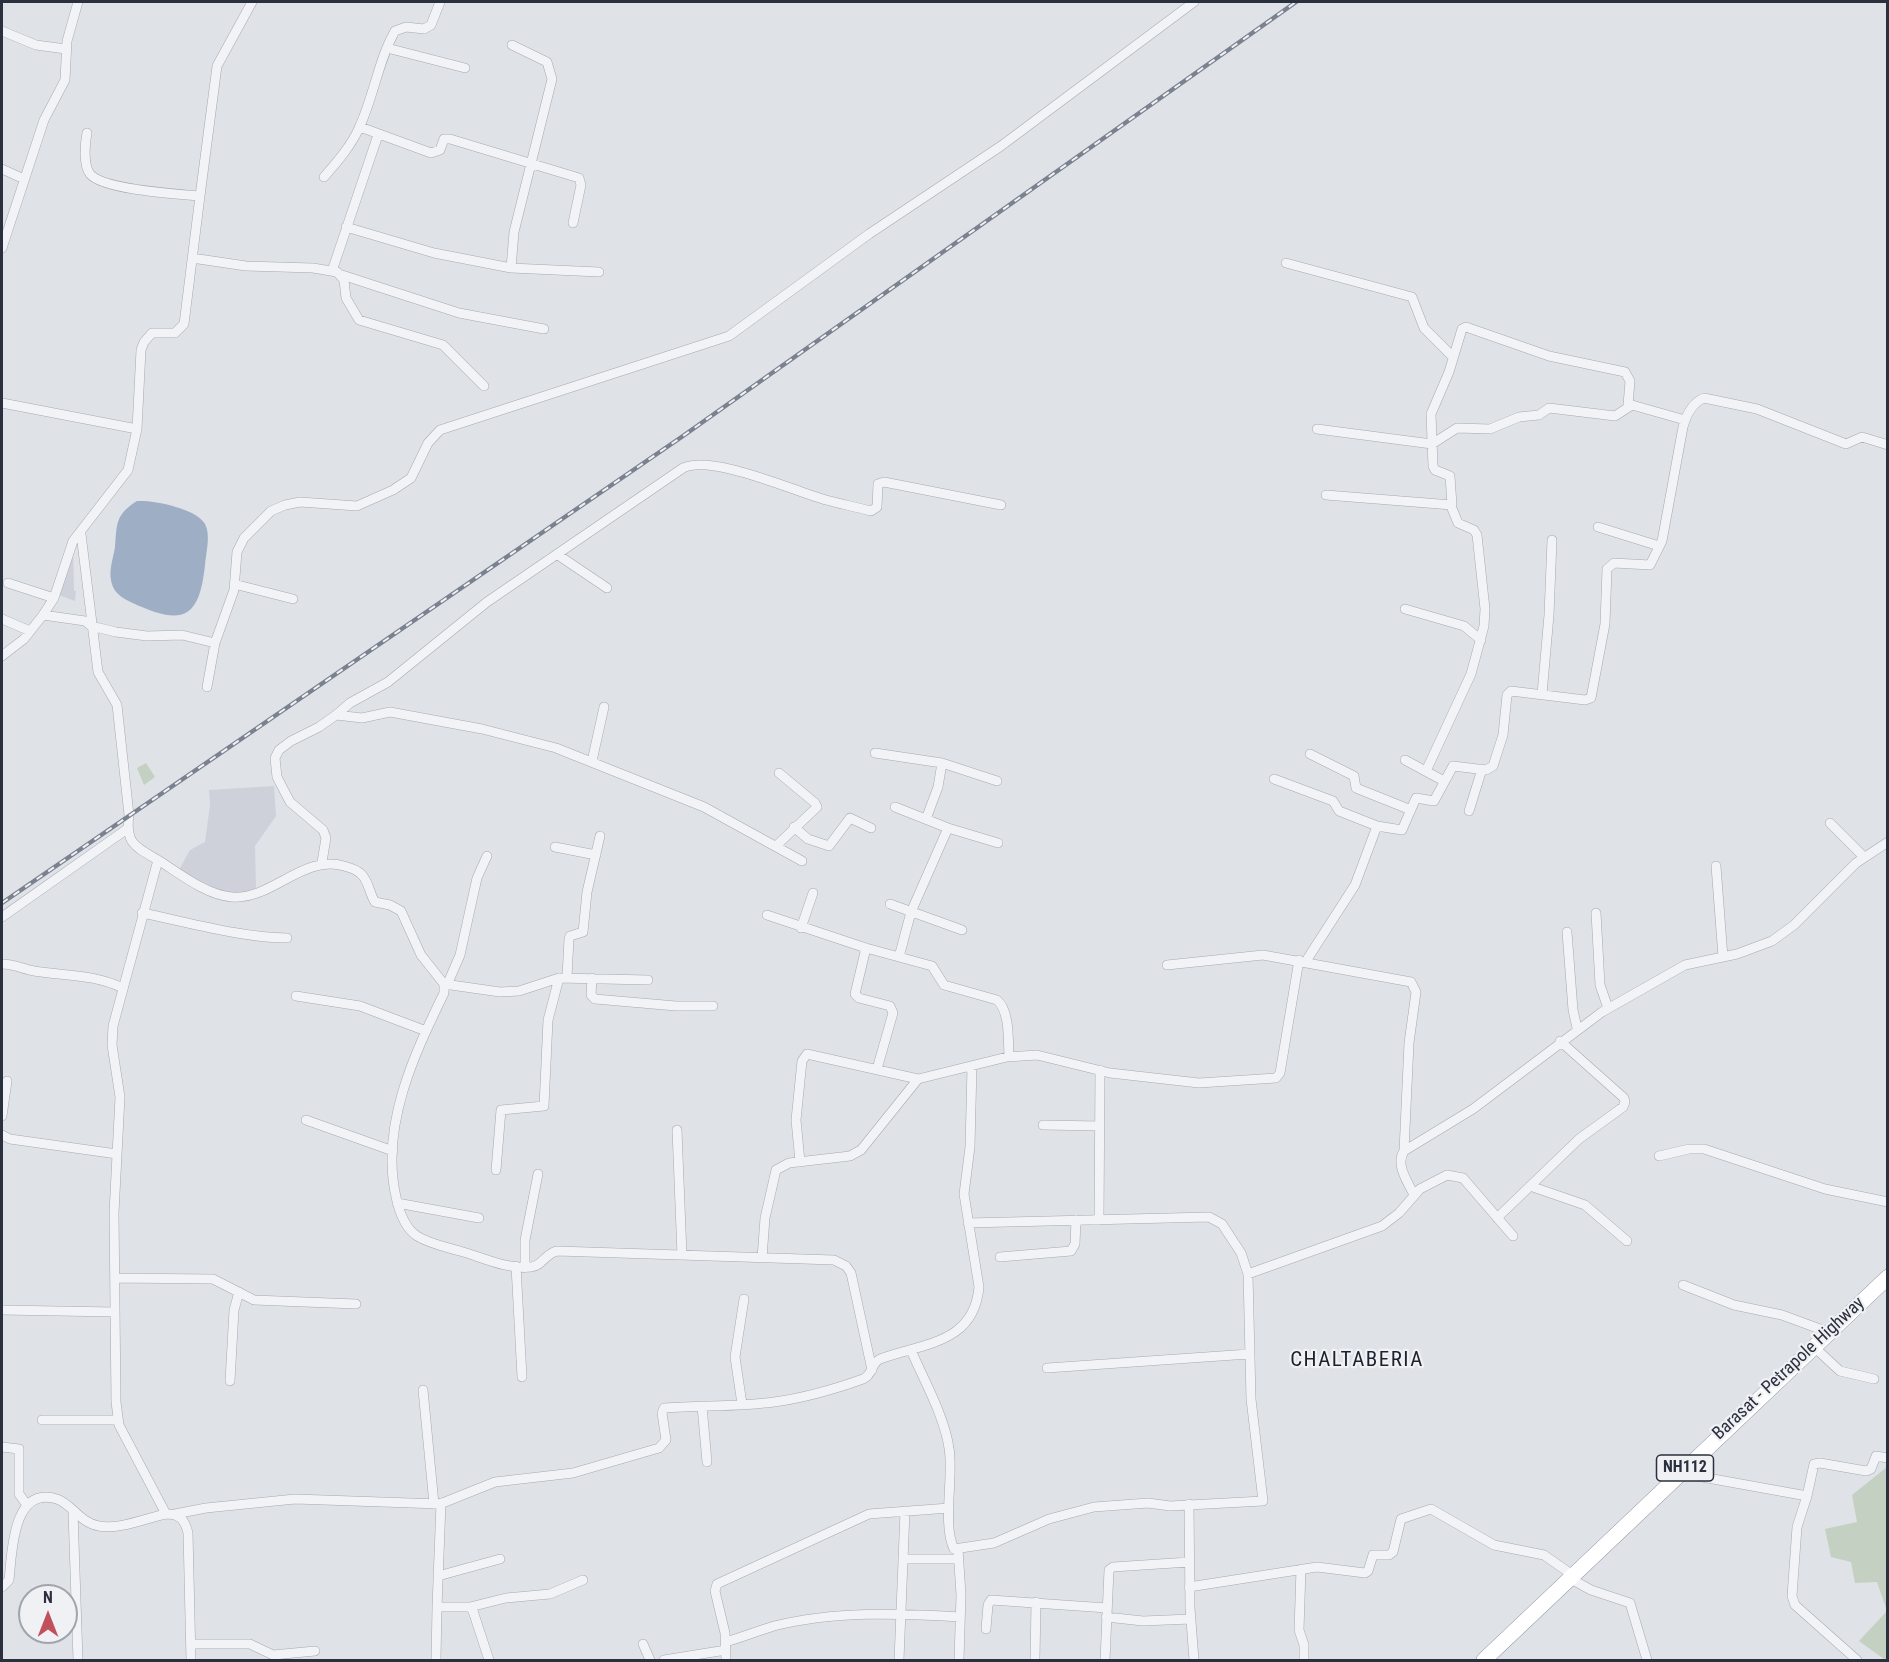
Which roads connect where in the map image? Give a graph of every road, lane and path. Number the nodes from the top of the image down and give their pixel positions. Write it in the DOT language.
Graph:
graph roads {
  1 [pos="78,2"];
  2 [pos="252,2"];
  3 [pos="440,2"];
  4 [pos="1194,2"];
  5 [pos="2,31"];
  6 [pos="512,45"];
  7 [pos="387,48"];
  8 [pos="66,49"];
  9 [pos="465,68"];
  10 [pos="360,127"];
  11 [pos="87,133"];
  12 [pos="378,135"];
  13 [pos="532,164"];
  14 [pos="2,169"];
  15 [pos="324,177"];
  16 [pos="24,179"];
  17 [pos="200,196"];
  18 [pos="573,222"];
  19 [pos="346,227"];
  20 [pos="2,248"];
  21 [pos="192,258"];
  22 [pos="1286,264"];
  23 [pos="511,268"];
  24 [pos="332,271"];
  25 [pos="599,272"];
  26 [pos="342,276"];
  27 [pos="544,329"];
  28 [pos="1454,357"];
  29 [pos="484,386"];
  30 [pos="2,403"];
  31 [pos="1628,405"];
  32 [pos="1685,420"];
  33 [pos="138,429"];
  34 [pos="1317,429"];
  35 [pos="1432,444"];
  36 [pos="1887,445"];
  37 [pos="1326,495"];
  38 [pos="1001,505"];
  39 [pos="1451,506"];
  40 [pos="1598,527"];
  41 [pos="81,534"];
  42 [pos="1552,540"];
  43 [pos="1659,546"];
  44 [pos="558,555"];
  45 [pos="9,583"];
  46 [pos="234,584"];
  47 [pos="607,588"];
  48 [pos="54,598"];
  49 [pos="293,599"];
  50 [pos="1406,609"];
  51 [pos="43,615"];
  52 [pos="2,619"];
  53 [pos="91,626"];
  54 [pos="30,631"];
  55 [pos="1481,640"];
  56 [pos="215,643"];
  57 [pos="2,656"];
  58 [pos="207,687"];
  59 [pos="1542,694"];
  60 [pos="604,707"];
  61 [pos="336,715"];
  62 [pos="875,753"];
  63 [pos="1310,754"];
  64 [pos="1405,760"];
  65 [pos="592,761"];
  66 [pos="942,763"];
  67 [pos="1482,769"];
  68 [pos="1426,771"];
  69 [pos="779,773"];
  70 [pos="1274,779"];
  71 [pos="1444,780"];
  72 [pos="996,781"];
  73 [pos="895,807"];
  74 [pos="1412,810"];
  75 [pos="1469,811"];
  76 [pos="926,819"];
  77 [pos="1830,823"];
  78 [pos="1377,826"];
  79 [pos="794,827"];
  80 [pos="871,828"];
  81 [pos="948,828"];
  82 [pos="127,829"];
  83 [pos="600,836"];
  84 [pos="1887,842"];
  85 [pos="998,843"];
  86 [pos="776,846"];
  87 [pos="555,848"];
  88 [pos="596,855"];
  89 [pos="487,856"];
  90 [pos="1864,858"];
  91 [pos="158,860"];
  92 [pos="802,861"];
  93 [pos="322,862"];
  94 [pos="1716,866"];
  95 [pos="813,893"];
  96 [pos="890,904"];
  97 [pos="911,912"];
  98 [pos="1596,913"];
  99 [pos="142,914"];
  100 [pos="767,915"];
  101 [pos="2,917"];
  102 [pos="801,928"];
  103 [pos="962,930"];
  104 [pos="1567,932"];
  105 [pos="287,938"];
  106 [pos="866,948"];
  107 [pos="899,957"];
  108 [pos="1723,957"];
  109 [pos="1302,961"];
  110 [pos="2,964"];
  111 [pos="1167,965"];
  112 [pos="563,978"];
  113 [pos="592,978"];
  114 [pos="648,980"];
  115 [pos="446,984"];
  116 [pos="123,988"];
  117 [pos="296,996"];
  118 [pos="713,1006"];
  119 [pos="1608,1008"];
  120 [pos="1577,1028"];
  121 [pos="426,1031"];
  122 [pos="1560,1041"];
  123 [pos="1009,1056"];
  124 [pos="972,1066"];
  125 [pos="878,1069"];
  126 [pos="1100,1070"];
  127 [pos="918,1079"];
  128 [pos="7,1081"];
  129 [pos="2,1116"];
  130 [pos="306,1120"];
  131 [pos="1043,1125"];
  132 [pos="1100,1126"];
  133 [pos="677,1130"];
  134 [pos="2,1135"];
  135 [pos="393,1150"];
  136 [pos="1404,1151"];
  137 [pos="117,1154"];
  138 [pos="1659,1156"];
  139 [pos="800,1162"];
  140 [pos="496,1170"];
  141 [pos="538,1174"];
  142 [pos="1530,1186"];
  143 [pos="1414,1195"];
  144 [pos="1887,1202"];
  145 [pos="397,1203"];
  146 [pos="479,1218"];
  147 [pos="1497,1218"];
  148 [pos="1076,1220"];
  149 [pos="1099,1220"];
  150 [pos="968,1223"];
  151 [pos="1513,1236"];
  152 [pos="1628,1241"];
  153 [pos="682,1255"];
  154 [pos="1000,1257"];
  155 [pos="762,1258"];
  156 [pos="520,1267"];
  157 [pos="1248,1274"];
  158 [pos="1887,1277"];
  159 [pos="115,1278"];
  160 [pos="1683,1285"];
  161 [pos="239,1292"];
  162 [pos="744,1299"];
  163 [pos="356,1304"];
  164 [pos="2,1310"];
  165 [pos="115,1312"];
  166 [pos="1828,1332"];
  167 [pos="1813,1346"];
  168 [pos="911,1350"];
  169 [pos="1249,1354"];
  170 [pos="1047,1368"];
  171 [pos="872,1370"];
  172 [pos="522,1377"];
  173 [pos="1874,1379"];
  174 [pos="230,1380"];
  175 [pos="423,1390"];
  176 [pos="742,1404"];
  177 [pos="702,1406"];
  178 [pos="42,1420"];
  179 [pos="118,1420"];
  180 [pos="2,1447"];
  181 [pos="1887,1458"];
  182 [pos="707,1462"];
  183 [pos="1680,1473"];
  184 [pos="1807,1496"];
  185 [pos="437,1503"];
  186 [pos="1189,1504"];
  187 [pos="27,1505"];
  188 [pos="949,1508"];
  189 [pos="905,1511"];
  190 [pos="73,1512"];
  191 [pos="171,1514"];
  192 [pos="958,1554"];
  193 [pos="500,1559"];
  194 [pos="904,1559"];
  195 [pos="1189,1562"];
  196 [pos="1301,1569"];
  197 [pos="438,1576"];
  198 [pos="1573,1577"];
  199 [pos="583,1580"];
  200 [pos="2,1587"];
  201 [pos="1189,1587"];
  202 [pos="1036,1602"];
  203 [pos="437,1607"];
  204 [pos="470,1607"];
  205 [pos="1107,1612"];
  206 [pos="902,1615"];
  207 [pos="960,1617"];
  208 [pos="1191,1619"];
  209 [pos="986,1629"];
  210 [pos="191,1644"];
  211 [pos="643,1644"];
  212 [pos="726,1646"];
  213 [pos="315,1652"];
  214 [pos="289,1658"];
  215 [pos="78,1660"];
  216 [pos="191,1660"];
  217 [pos="436,1660"];
  218 [pos="489,1660"];
  219 [pos="650,1660"];
  220 [pos="664,1660"];
  221 [pos="726,1660"];
  222 [pos="900,1660"];
  223 [pos="959,1660"];
  224 [pos="1035,1660"];
  225 [pos="1105,1660"];
  226 [pos="1194,1660"];
  227 [pos="1304,1660"];
  228 [pos="1484,1660"];
  229 [pos="1647,1660"];
  230 [pos="1857,1660"];
  1 -- 8 [label="street"];
  2 -- 17 [label="street"];
  3 -- 7 [label="street"];
  4 -- 46 [label="street"];
  5 -- 8 [label="street"];
  6 -- 13 [label="street"];
  7 -- 9 [label="street"];
  7 -- 10 [label="street"];
  8 -- 16 [label="street"];
  10 -- 12 [label="street"];
  10 -- 15 [label="street"];
  11 -- 17 [label="street"];
  12 -- 13 [label="street"];
  12 -- 19 [label="street"];
  13 -- 18 [label="street"];
  13 -- 23 [label="street"];
  14 -- 16 [label="street"];
  16 -- 20 [label="street"];
  17 -- 21 [label="street"];
  19 -- 23 [label="street"];
  19 -- 24 [label="street"];
  21 -- 24 [label="street"];
  21 -- 33 [label="street"];
  22 -- 28 [label="street"];
  23 -- 25 [label="street"];
  24 -- 26 [label="street"];
  26 -- 27 [label="street"];
  26 -- 29 [label="street"];
  28 -- 31 [label="street"];
  28 -- 35 [label="street"];
  30 -- 33 [label="street"];
  31 -- 32 [label="street"];
  31 -- 35 [label="street"];
  32 -- 36 [label="street"];
  32 -- 43 [label="street"];
  33 -- 41 [label="street"];
  34 -- 35 [label="street"];
  35 -- 39 [label="street"];
  37 -- 39 [label="street"];
  38 -- 44 [label="street"];
  39 -- 55 [label="street"];
  40 -- 43 [label="street"];
  41 -- 48 [label="street"];
  41 -- 53 [label="street"];
  42 -- 59 [label="street"];
  43 -- 59 [label="street"];
  44 -- 47 [label="street"];
  44 -- 61 [label="street"];
  45 -- 48 [label="street"];
  46 -- 49 [label="street"];
  46 -- 56 [label="street"];
  48 -- 51 [label="street"];
  50 -- 55 [label="street"];
  51 -- 53 [label="street"];
  51 -- 54 [label="street"];
  52 -- 54 [label="street"];
  53 -- 56 [label="street"];
  53 -- 82 [label="street"];
  54 -- 57 [label="street"];
  55 -- 68 [label="street"];
  56 -- 58 [label="street"];
  59 -- 67 [label="street"];
  60 -- 65 [label="street"];
  61 -- 65 [label="street"];
  61 -- 93 [label="street"];
  62 -- 66 [label="street"];
  63 -- 74 [label="street"];
  64 -- 68 [label="street"];
  65 -- 86 [label="street"];
  66 -- 72 [label="street"];
  66 -- 76 [label="street"];
  67 -- 71 [label="street"];
  67 -- 75 [label="street"];
  68 -- 71 [label="street"];
  69 -- 79 [label="street"];
  70 -- 78 [label="street"];
  71 -- 74 [label="street"];
  73 -- 76 [label="street"];
  74 -- 78 [label="street"];
  76 -- 81 [label="street"];
  77 -- 90 [label="street"];
  78 -- 109 [label="street"];
  79 -- 80 [label="street"];
  79 -- 86 [label="street"];
  81 -- 85 [label="street"];
  81 -- 97 [label="street"];
  82 -- 91 [label="street"];
  82 -- 101 [label="street"];
  83 -- 88 [label="street"];
  84 -- 90 [label="street"];
  86 -- 92 [label="street"];
  87 -- 88 [label="street"];
  88 -- 112 [label="street"];
  89 -- 115 [label="street"];
  90 -- 108 [label="street"];
  91 -- 93 [label="street"];
  91 -- 99 [label="street"];
  93 -- 115 [label="street"];
  94 -- 108 [label="street"];
  95 -- 102 [label="street"];
  96 -- 97 [label="street"];
  97 -- 103 [label="street"];
  97 -- 107 [label="street"];
  98 -- 119 [label="street"];
  99 -- 105 [label="street"];
  99 -- 116 [label="street"];
  100 -- 102 [label="street"];
  102 -- 106 [label="street"];
  104 -- 120 [label="street"];
  106 -- 107 [label="street"];
  106 -- 125 [label="street"];
  107 -- 123 [label="street"];
  108 -- 119 [label="street"];
  109 -- 111 [label="street"];
  109 -- 126 [label="street"];
  109 -- 136 [label="street"];
  110 -- 116 [label="street"];
  112 -- 113 [label="street"];
  112 -- 115 [label="street"];
  112 -- 140 [label="street"];
  113 -- 114 [label="street"];
  113 -- 118 [label="street"];
  115 -- 121 [label="street"];
  116 -- 137 [label="street"];
  117 -- 121 [label="street"];
  119 -- 120 [label="street"];
  120 -- 122 [label="street"];
  121 -- 135 [label="street"];
  122 -- 136 [label="street"];
  122 -- 142 [label="street"];
  123 -- 124 [label="street"];
  123 -- 126 [label="street"];
  124 -- 127 [label="street"];
  124 -- 150 [label="street"];
  125 -- 127 [label="street"];
  125 -- 139 [label="street"];
  126 -- 132 [label="street"];
  127 -- 139 [label="street"];
  128 -- 129 [label="street"];
  130 -- 135 [label="street"];
  131 -- 132 [label="street"];
  132 -- 149 [label="street"];
  133 -- 153 [label="street"];
  134 -- 137 [label="street"];
  135 -- 145 [label="street"];
  136 -- 143 [label="street"];
  137 -- 159 [label="street"];
  138 -- 144 [label="street"];
  139 -- 155 [label="street"];
  141 -- 156 [label="street"];
  142 -- 147 [label="street"];
  142 -- 152 [label="street"];
  143 -- 147 [label="street"];
  143 -- 157 [label="street"];
  145 -- 146 [label="street"];
  145 -- 156 [label="street"];
  147 -- 151 [label="street"];
  148 -- 149 [label="street"];
  148 -- 150 [label="street"];
  148 -- 154 [label="street"];
  149 -- 157 [label="street"];
  150 -- 168 [label="street"];
  153 -- 155 [label="street"];
  153 -- 156 [label="street"];
  155 -- 171 [label="street"];
  156 -- 172 [label="street"];
  157 -- 169 [label="street"];
  158 -- 166 [label="highway, Barasat - Petrapole Highway / NH112"];
  159 -- 161 [label="street"];
  159 -- 165 [label="street"];
  160 -- 166 [label="street"];
  161 -- 163 [label="street"];
  161 -- 174 [label="street"];
  162 -- 176 [label="street"];
  164 -- 165 [label="street"];
  165 -- 179 [label="street"];
  166 -- 167 [label="highway, Barasat - Petrapole Highway / NH112"];
  167 -- 173 [label="street"];
  167 -- 183 [label="highway, Barasat - Petrapole Highway / NH112"];
  168 -- 171 [label="street"];
  168 -- 188 [label="street"];
  169 -- 170 [label="street"];
  169 -- 186 [label="street"];
  171 -- 176 [label="street"];
  175 -- 185 [label="street"];
  176 -- 177 [label="street"];
  177 -- 182 [label="street"];
  177 -- 185 [label="street"];
  178 -- 179 [label="street"];
  179 -- 191 [label="street"];
  180 -- 187 [label="street"];
  181 -- 184 [label="street"];
  183 -- 184 [label="street"];
  183 -- 198 [label="highway, Barasat - Petrapole Highway / NH112"];
  184 -- 230 [label="street"];
  185 -- 191 [label="street"];
  185 -- 197 [label="street"];
  186 -- 192 [label="street"];
  186 -- 195 [label="street"];
  187 -- 190 [label="street"];
  187 -- 200 [label="street"];
  188 -- 189 [label="street"];
  188 -- 192 [label="street"];
  189 -- 194 [label="street"];
  189 -- 212 [label="street"];
  190 -- 191 [label="street"];
  190 -- 215 [label="street"];
  191 -- 210 [label="street"];
  192 -- 194 [label="street"];
  192 -- 207 [label="street"];
  193 -- 197 [label="street"];
  194 -- 206 [label="street"];
  195 -- 201 [label="street"];
  195 -- 205 [label="street"];
  196 -- 198 [label="street"];
  196 -- 201 [label="street"];
  196 -- 227 [label="street"];
  197 -- 203 [label="street"];
  198 -- 228 [label="highway, Barasat - Petrapole Highway / NH112"];
  198 -- 229 [label="street"];
  199 -- 204 [label="street"];
  201 -- 208 [label="street"];
  202 -- 205 [label="street"];
  202 -- 209 [label="street"];
  202 -- 224 [label="street"];
  203 -- 204 [label="street"];
  203 -- 217 [label="street"];
  204 -- 218 [label="street"];
  205 -- 208 [label="street"];
  205 -- 225 [label="street"];
  206 -- 207 [label="street"];
  206 -- 212 [label="street"];
  206 -- 222 [label="street"];
  207 -- 223 [label="street"];
  208 -- 226 [label="street"];
  210 -- 214 [label="street"];
  210 -- 216 [label="street"];
  211 -- 219 [label="street"];
  212 -- 220 [label="street"];
  212 -- 221 [label="street"];
  213 -- 214 [label="street"];
}
